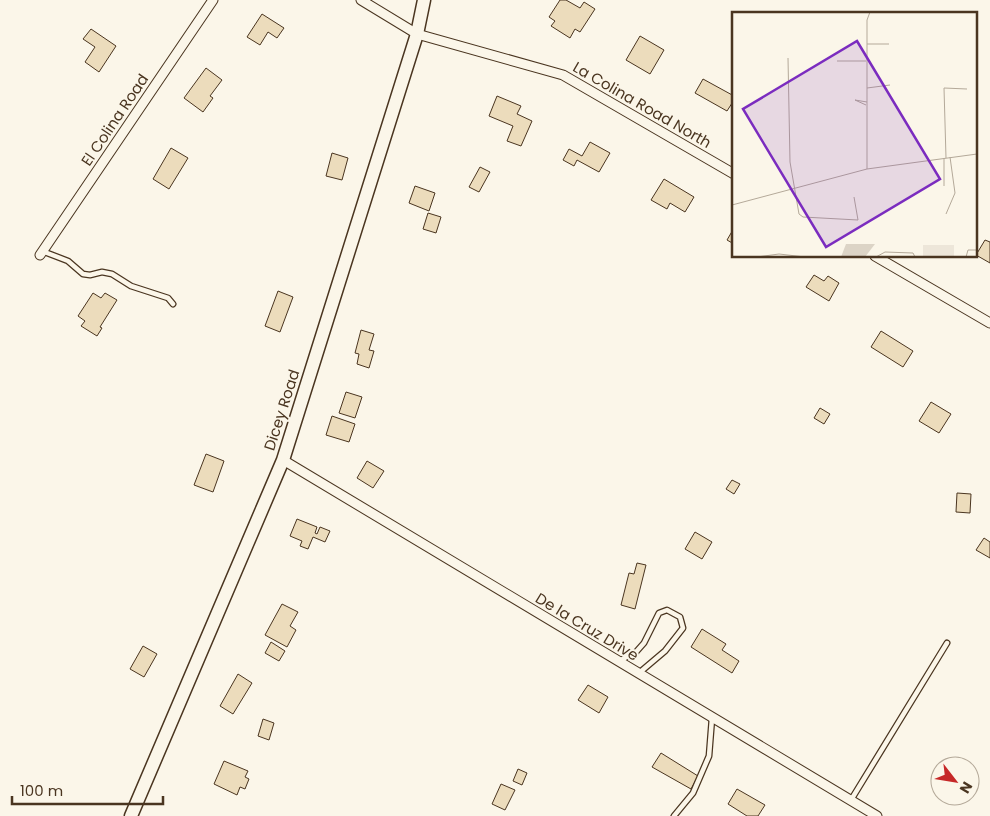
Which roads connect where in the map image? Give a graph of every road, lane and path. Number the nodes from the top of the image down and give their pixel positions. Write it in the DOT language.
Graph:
graph roads {
  1 [pos="213,0"];
  2 [pos="361,0"];
  3 [pos="424,0"];
  4 [pos="418,34"];
  5 [pos="732,173"];
  6 [pos="41,253"];
  7 [pos="878,258"];
  8 [pos="173,304"];
  9 [pos="990,323"];
  10 [pos="283,460"];
  11 [pos="947,643"];
  12 [pos="618,662"];
  13 [pos="638,674"];
  14 [pos="712,718"];
  15 [pos="851,800"];
  16 [pos="131,816"];
  17 [pos="674,816"];
  18 [pos="877,816"];
  1 -- 6 [label="street, El Colina Road"];
  2 -- 4 [label="street"];
  3 -- 4 [label="street, Dicey Road"];
  4 -- 5 [label="street, La Colina Road North"];
  4 -- 10 [label="street, Dicey Road"];
  6 -- 8 [label="lane"];
  7 -- 9 [label="street"];
  10 -- 12 [label="street, De la Cruz Drive"];
  10 -- 16 [label="street, Dicey Road"];
  11 -- 15 [label="lane"];
  12 -- 13 [label="street, De la Cruz Drive"];
  12 -- 13 [label="lane"];
  13 -- 14 [label="street, De la Cruz Drive"];
  14 -- 15 [label="street, De la Cruz Drive"];
  14 -- 17 [label="lane"];
  15 -- 18 [label="street, De la Cruz Drive"];
}
